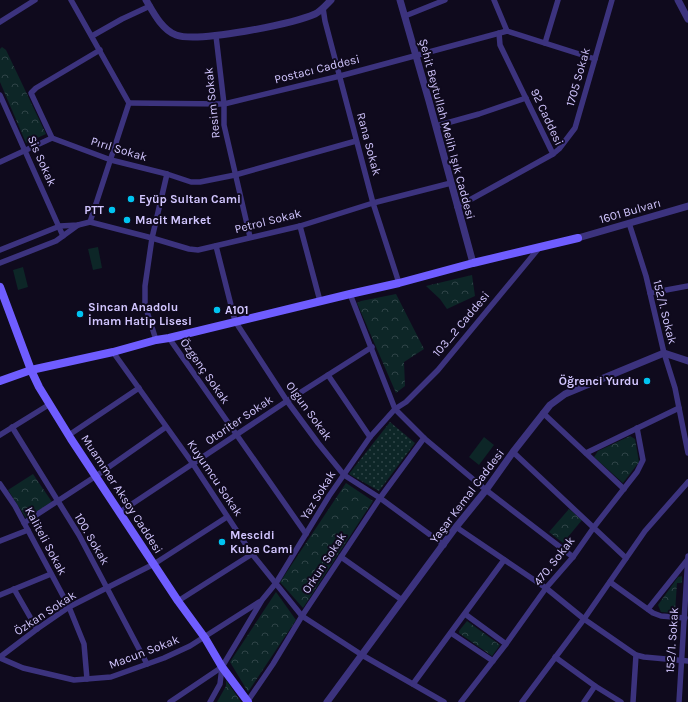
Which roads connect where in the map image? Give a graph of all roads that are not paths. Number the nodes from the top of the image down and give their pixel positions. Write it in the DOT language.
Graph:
graph roads {
  1 [pos="35,0"];
  2 [pos="71,0"];
  3 [pos="331,0"];
  4 [pos="400,0"];
  5 [pos="445,0"];
  6 [pos="494,0"];
  7 [pos="558,0"];
  8 [pos="612,0"];
  9 [pos="678,0"];
  10 [pos="148,3"];
  11 [pos="323,8"];
  12 [pos="405,16"];
  13 [pos="688,19"];
  14 [pos="0,22"];
  15 [pos="507,32"];
  16 [pos="499,33"];
  17 [pos="92,36"];
  18 [pos="216,36"];
  19 [pos="545,43"];
  20 [pos="100,50"];
  21 [pos="416,56"];
  22 [pos="595,59"];
  23 [pos="340,76"];
  24 [pos="0,95"];
  25 [pos="526,98"];
  26 [pos="129,103"];
  27 [pos="224,104"];
  28 [pos="436,126"];
  29 [pos="52,138"];
  30 [pos="356,141"];
  31 [pos="25,150"];
  32 [pos="553,154"];
  33 [pos="111,160"];
  34 [pos="0,162"];
  35 [pos="167,174"];
  36 [pos="235,175"];
  37 [pos="451,183"];
  38 [pos="373,203"];
  39 [pos="688,206"];
  40 [pos="457,207"];
  41 [pos="90,222"];
  42 [pos="629,223"];
  43 [pos="78,225"];
  44 [pos="60,226"];
  45 [pos="300,226"];
  46 [pos="64,236"];
  47 [pos="250,237"];
  48 [pos="152,238"];
  49 [pos="578,238"];
  50 [pos="216,246"];
  51 [pos="539,248"];
  52 [pos="0,250"];
  53 [pos="0,263"];
  54 [pos="473,264"];
  55 [pos="399,284"];
  56 [pos="688,286"];
  57 [pos="0,288"];
  58 [pos="650,293"];
  59 [pos="350,294"];
  60 [pos="320,301"];
  61 [pos="234,321"];
  62 [pos="169,338"];
  63 [pos="156,340"];
  64 [pos="372,347"];
  65 [pos="113,352"];
  66 [pos="664,353"];
  67 [pos="688,361"];
  68 [pos="31,370"];
  69 [pos="328,375"];
  70 [pos="0,380"];
  71 [pos="139,388"];
  72 [pos="288,401"];
  73 [pos="50,404"];
  74 [pos="679,408"];
  75 [pos="395,409"];
  76 [pos="543,413"];
  77 [pos="12,427"];
  78 [pos="166,427"];
  79 [pos="637,428"];
  80 [pos="0,434"];
  81 [pos="237,434"];
  82 [pos="69,435"];
  83 [pos="370,437"];
  84 [pos="424,438"];
  85 [pos="513,452"];
  86 [pos="586,453"];
  87 [pos="688,453"];
  88 [pos="193,464"];
  89 [pos="344,475"];
  90 [pos="96,476"];
  91 [pos="688,482"];
  92 [pos="0,485"];
  93 [pos="624,489"];
  94 [pos="486,490"];
  95 [pos="380,498"];
  96 [pos="57,501"];
  97 [pos="120,512"];
  98 [pos="227,517"];
  99 [pos="24,523"];
  100 [pos="456,527"];
  101 [pos="594,527"];
  102 [pos="28,530"];
  103 [pos="306,534"];
  104 [pos="0,541"];
  105 [pos="444,545"];
  106 [pos="252,554"];
  107 [pos="573,556"];
  108 [pos="688,557"];
  109 [pos="341,558"];
  110 [pos="626,558"];
  111 [pos="504,560"];
  112 [pos="154,564"];
  113 [pos="51,574"];
  114 [pos="610,582"];
  115 [pos="276,583"];
  116 [pos="107,588"];
  117 [pos="546,588"];
  118 [pos="14,589"];
  119 [pos="0,595"];
  120 [pos="262,600"];
  121 [pos="402,600"];
  122 [pos="178,601"];
  123 [pos="69,607"];
  124 [pos="648,609"];
  125 [pos="465,614"];
  126 [pos="302,616"];
  127 [pos="684,618"];
  128 [pos="584,619"];
  129 [pos="37,629"];
  130 [pos="451,633"];
  131 [pos="204,638"];
  132 [pos="506,644"];
  133 [pos="636,654"];
  134 [pos="362,655"];
  135 [pos="0,658"];
  136 [pos="554,658"];
  137 [pos="685,660"];
  138 [pos="493,661"];
  139 [pos="147,664"];
  140 [pos="222,667"];
  141 [pos="87,678"];
  142 [pos="413,684"];
  143 [pos="595,686"];
  144 [pos="170,702"];
  145 [pos="210,702"];
  146 [pos="247,702"];
  147 [pos="327,702"];
  148 [pos="444,702"];
  149 [pos="461,702"];
  150 [pos="522,702"];
  151 [pos="584,702"];
  152 [pos="621,702"];
  153 [pos="633,702"];
  154 [pos="679,702"];
  1 -- 14 [label="street"];
  2 -- 17 [label="street"];
  3 -- 11 [label="street"];
  4 -- 12 [label="street, Şehit Beytullah Melih Işık Caddesi"];
  5 -- 12 [label="street"];
  6 -- 15 [label="street"];
  7 -- 19 [label="street"];
  8 -- 22 [label="street, 1705 Sokak"];
  9 -- 13 [label="street"];
  10 -- 17 [label="street"];
  10 -- 18 [label="street"];
  11 -- 18 [label="street"];
  11 -- 23 [label="street, Rana Sokak"];
  12 -- 21 [label="street, Şehit Beytullah Melih Işık Caddesi"];
  15 -- 16 [label="street, Postacı Caddesi"];
  15 -- 19 [label="street"];
  16 -- 21 [label="street, Postacı Caddesi"];
  16 -- 25 [label="street, 92 Caddesi"];
  17 -- 20 [label="street"];
  18 -- 27 [label="street, Resim Sokak"];
  19 -- 22 [label="street"];
  20 -- 26 [label="street"];
  20 -- 29 [label="street"];
  21 -- 23 [label="street, Postacı Caddesi"];
  21 -- 28 [label="street, Şehit Beytullah Melih Işık Caddesi"];
  22 -- 32 [label="street, 1705 Sokak"];
  23 -- 27 [label="street, Postacı Caddesi"];
  23 -- 30 [label="street, Rana Sokak"];
  24 -- 31 [label="street, Sis Sokak"];
  25 -- 28 [label="street"];
  25 -- 32 [label="street, 92 Caddesi"];
  26 -- 27 [label="street, Postacı Caddesi"];
  26 -- 33 [label="street"];
  27 -- 36 [label="street, Resim Sokak"];
  28 -- 37 [label="street, Şehit Beytullah Melih Işık Caddesi"];
  29 -- 31 [label="street"];
  29 -- 33 [label="street, Pırıl Sokak"];
  30 -- 36 [label="street, Pırıl Sokak"];
  30 -- 38 [label="street, Rana Sokak"];
  31 -- 34 [label="street"];
  31 -- 44 [label="street, Sis Sokak"];
  32 -- 40 [label="street, 92 Caddesi"];
  33 -- 35 [label="street, Pırıl Sokak"];
  33 -- 41 [label="street"];
  35 -- 36 [label="street, Pırıl Sokak"];
  35 -- 48 [label="street"];
  36 -- 47 [label="street, Resim Sokak"];
  37 -- 38 [label="street, Petrol Sokak"];
  37 -- 40 [label="street, Şehit Beytullah Melih Işık Caddesi"];
  38 -- 45 [label="street, Petrol Sokak"];
  38 -- 55 [label="street, Rana Sokak"];
  39 -- 42 [label="street, 1601 Bulvarı"];
  40 -- 54 [label="street, Şehit Beytullah Melih Işık Caddesi"];
  41 -- 43 [label="street"];
  41 -- 48 [label="street, Petrol Sokak"];
  42 -- 49 [label="street, 1601 Bulvarı"];
  42 -- 58 [label="street, 152/1. Sokak"];
  43 -- 44 [label="street"];
  43 -- 46 [label="street"];
  44 -- 46 [label="street, Sis Sokak"];
  44 -- 52 [label="street"];
  45 -- 47 [label="street, Petrol Sokak"];
  45 -- 60 [label="street"];
  46 -- 53 [label="street"];
  47 -- 50 [label="street, Petrol Sokak"];
  48 -- 50 [label="street, Petrol Sokak"];
  48 -- 63 [label="street"];
  49 -- 51 [label="main road"];
  50 -- 61 [label="street, Olgun Sokak"];
  51 -- 54 [label="main road"];
  51 -- 75 [label="street, 103_2 Caddesi"];
  54 -- 55 [label="main road"];
  55 -- 59 [label="main road"];
  56 -- 58 [label="street"];
  57 -- 68 [label="main road, Muammer Aksoy Caddesi"];
  58 -- 66 [label="street, 152/1. Sokak"];
  59 -- 60 [label="main road"];
  59 -- 64 [label="street"];
  60 -- 61 [label="main road"];
  61 -- 62 [label="main road"];
  61 -- 72 [label="street, Olgun Sokak"];
  62 -- 63 [label="main road"];
  62 -- 81 [label="street, Özgenç Sokak"];
  63 -- 65 [label="main road"];
  64 -- 69 [label="street, Otoriter Sokak"];
  64 -- 75 [label="street"];
  65 -- 68 [label="main road"];
  65 -- 71 [label="street, Kuyumcu Sokak"];
  66 -- 67 [label="street"];
  66 -- 74 [label="street, 152/1. Sokak"];
  66 -- 76 [label="street, Yaşar Kemal Caddesi"];
  68 -- 70 [label="main road"];
  68 -- 73 [label="main road, Muammer Aksoy Caddesi"];
  69 -- 72 [label="street, Otoriter Sokak"];
  69 -- 83 [label="street"];
  71 -- 78 [label="street, Kuyumcu Sokak"];
  71 -- 82 [label="street"];
  72 -- 81 [label="street, Otoriter Sokak"];
  72 -- 89 [label="street, Olgun Sokak"];
  73 -- 77 [label="street"];
  73 -- 82 [label="main road, Muammer Aksoy Caddesi"];
  74 -- 79 [label="street"];
  74 -- 87 [label="street, 152/1. Sokak"];
  75 -- 83 [label="street, Yaz Sokak"];
  75 -- 84 [label="street"];
  76 -- 85 [label="street, Yaşar Kemal Caddesi"];
  76 -- 86 [label="street"];
  77 -- 80 [label="street"];
  77 -- 96 [label="street, 100. Sokak"];
  78 -- 88 [label="street, Kuyumcu Sokak"];
  78 -- 90 [label="street"];
  79 -- 86 [label="street"];
  79 -- 93 [label="street, 470. Sokak"];
  81 -- 88 [label="street, Otoriter Sokak"];
  81 -- 103 [label="street, Özgenç Sokak"];
  82 -- 90 [label="main road, Muammer Aksoy Caddesi"];
  83 -- 89 [label="street, Yaz Sokak"];
  84 -- 94 [label="street"];
  84 -- 95 [label="street, Orkun Sokak"];
  85 -- 94 [label="street, Yaşar Kemal Caddesi"];
  85 -- 101 [label="street"];
  86 -- 93 [label="street"];
  88 -- 97 [label="street, Otoriter Sokak"];
  88 -- 98 [label="street, Kuyumcu Sokak"];
  89 -- 95 [label="street, Olgun Sokak"];
  89 -- 103 [label="street, Yaz Sokak"];
  90 -- 96 [label="street"];
  90 -- 97 [label="main road, Muammer Aksoy Caddesi"];
  91 -- 110 [label="street"];
  92 -- 99 [label="street, Kaliteli Sokak"];
  93 -- 101 [label="street, 470. Sokak"];
  94 -- 100 [label="street, Yaşar Kemal Caddesi"];
  94 -- 107 [label="street"];
  95 -- 105 [label="street, Olgun Sokak"];
  95 -- 109 [label="street, Orkun Sokak"];
  96 -- 99 [label="street"];
  96 -- 116 [label="street, 100. Sokak"];
  97 -- 112 [label="main road, Muammer Aksoy Caddesi"];
  98 -- 106 [label="street, Kuyumcu Sokak"];
  98 -- 112 [label="street, Özkan Sokak"];
  99 -- 102 [label="street, Kaliteli Sokak"];
  100 -- 105 [label="street, Yaşar Kemal Caddesi"];
  100 -- 111 [label="street"];
  101 -- 107 [label="street, 470. Sokak"];
  101 -- 110 [label="street"];
  102 -- 104 [label="street"];
  102 -- 113 [label="street, Kaliteli Sokak"];
  103 -- 115 [label="street, Yaz Sokak"];
  105 -- 121 [label="street, Yaşar Kemal Caddesi"];
  106 -- 115 [label="street, Kuyumcu Sokak"];
  106 -- 122 [label="street"];
  107 -- 117 [label="street, 470. Sokak"];
  108 -- 124 [label="street"];
  108 -- 127 [label="street, 152/1. Sokak"];
  109 -- 121 [label="street"];
  109 -- 126 [label="street, Orkun Sokak"];
  110 -- 114 [label="street"];
  111 -- 117 [label="street"];
  111 -- 125 [label="street"];
  112 -- 116 [label="street, Özkan Sokak"];
  112 -- 122 [label="main road, Muammer Aksoy Caddesi"];
  113 -- 118 [label="street"];
  113 -- 123 [label="street, Kaliteli Sokak"];
  114 -- 124 [label="street"];
  114 -- 128 [label="street"];
  115 -- 120 [label="street, Yaz Sokak"];
  115 -- 126 [label="street, Kuyumcu Sokak"];
  116 -- 123 [label="street, Özkan Sokak"];
  116 -- 139 [label="street, 100. Sokak"];
  117 -- 128 [label="street"];
  117 -- 132 [label="street, 470. Sokak"];
  118 -- 119 [label="street"];
  118 -- 129 [label="street"];
  120 -- 131 [label="street, Macun Sokak"];
  120 -- 140 [label="street, Yaz Sokak"];
  121 -- 134 [label="street, Yaşar Kemal Caddesi"];
  122 -- 131 [label="main road, Muammer Aksoy Caddesi"];
  123 -- 129 [label="street, Özkan Sokak"];
  123 -- 141 [label="street, Kaliteli Sokak"];
  124 -- 127 [label="street"];
  125 -- 130 [label="street"];
  125 -- 132 [label="street"];
  126 -- 134 [label="street, Kuyumcu Sokak"];
  126 -- 146 [label="street, Orkun Sokak"];
  127 -- 137 [label="street, 152/1. Sokak"];
  128 -- 133 [label="street"];
  128 -- 136 [label="street"];
  129 -- 135 [label="street, Özkan Sokak"];
  130 -- 138 [label="street"];
  130 -- 142 [label="street"];
  131 -- 139 [label="street, Macun Sokak"];
  131 -- 140 [label="main road, Muammer Aksoy Caddesi"];
  132 -- 138 [label="street, 470. Sokak"];
  133 -- 137 [label="street"];
  133 -- 153 [label="street"];
  134 -- 142 [label="street, Kuyumcu Sokak"];
  134 -- 147 [label="street, Yaşar Kemal Caddesi"];
  135 -- 141 [label="street, Macun Sokak"];
  136 -- 143 [label="street"];
  136 -- 150 [label="street"];
  137 -- 154 [label="street, 152/1. Sokak"];
  138 -- 149 [label="street, 470. Sokak"];
  139 -- 141 [label="street, Macun Sokak"];
  140 -- 144 [label="street"];
  140 -- 145 [label="street, Yaz Sokak"];
  140 -- 146 [label="main road, Muammer Aksoy Caddesi"];
  142 -- 148 [label="street, Kuyumcu Sokak"];
  143 -- 151 [label="street"];
  143 -- 152 [label="street"];
}
